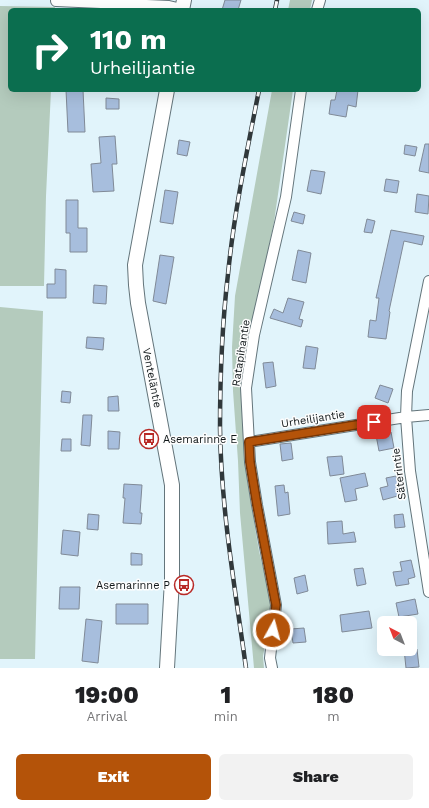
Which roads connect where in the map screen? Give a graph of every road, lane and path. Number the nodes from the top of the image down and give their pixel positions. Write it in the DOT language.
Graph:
graph roads {
  1 [pos="56,1"];
  2 [pos="183,6"];
  3 [pos="167,92"];
  4 [pos="301,92"];
  5 [pos="429,281"];
  6 [pos="429,415"];
  7 [pos="406,417"];
  8 [pos="249,442"];
  9 [pos="429,592"];
  10 [pos="167,668"];
  11 [pos="272,668"];
  1 -- 2 [label="street"];
  3 -- 10 [label="street, Venteläntie"];
  4 -- 8 [label="street, Ratapihantie"];
  5 -- 7 [label="street, Säterintie"];
  6 -- 7 [label="street, Urheilijantie"];
  7 -- 8 [label="street, Urheilijantie"];
  7 -- 9 [label="street, Säterintie"];
  8 -- 11 [label="street, Ratapihantie"];
}
